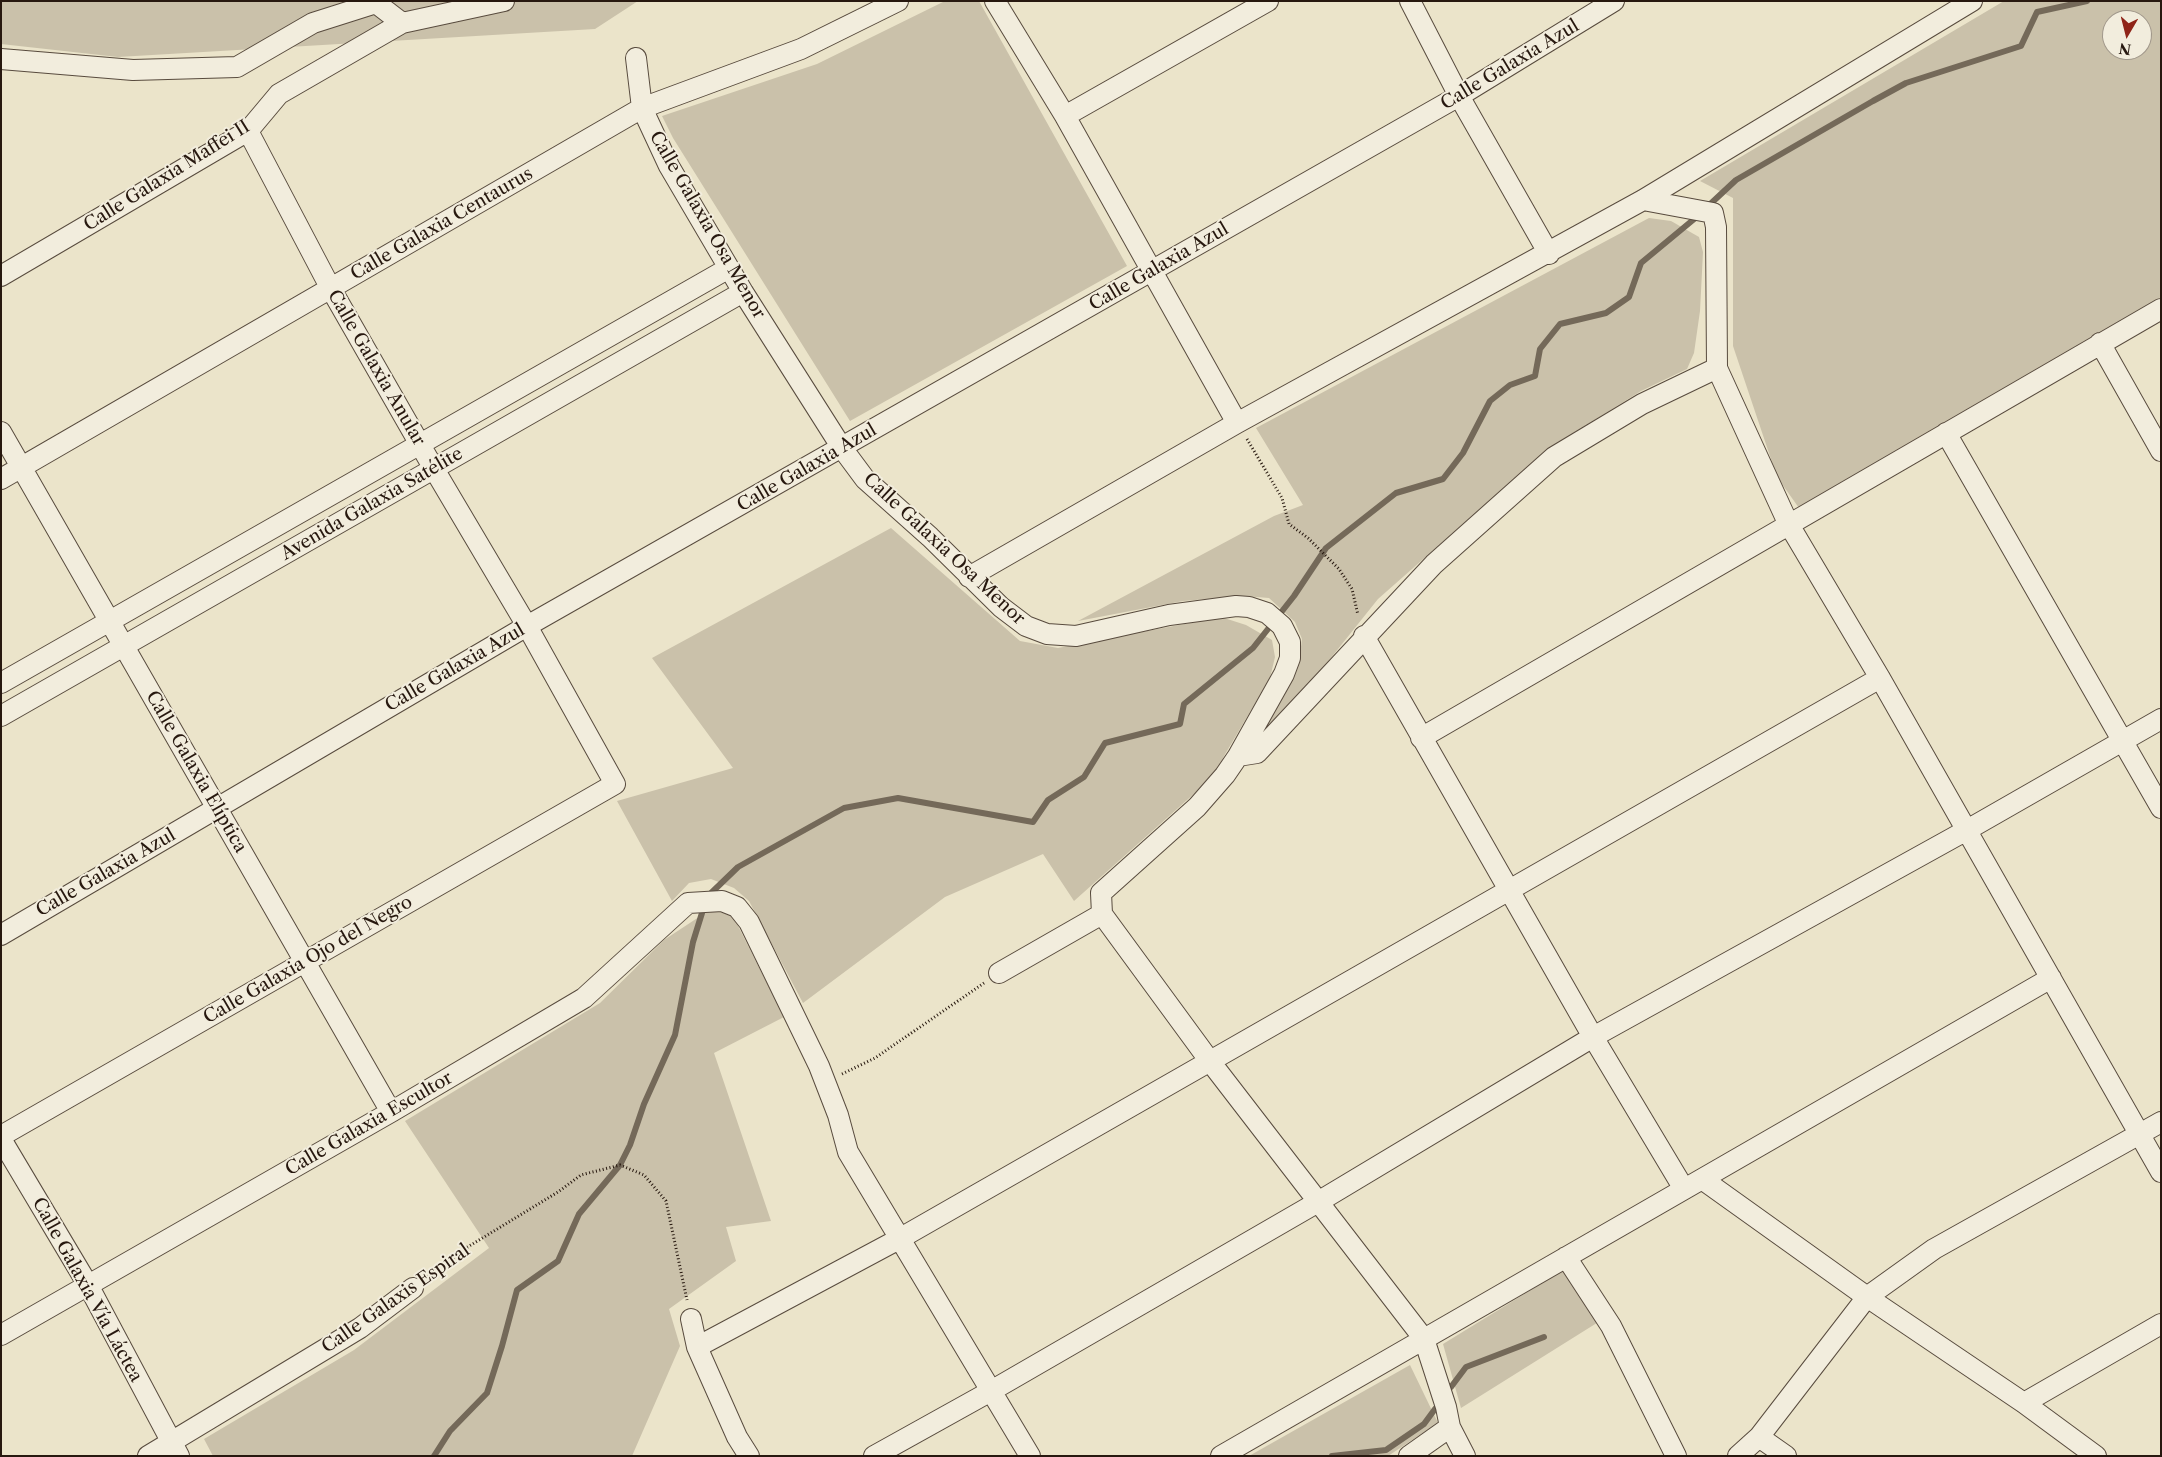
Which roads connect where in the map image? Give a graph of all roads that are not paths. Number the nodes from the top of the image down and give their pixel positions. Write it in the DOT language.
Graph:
graph roads {
  1 [pos="504,1"];
  2 [pos="898,1"];
  3 [pos="995,1"];
  4 [pos="1268,1"];
  5 [pos="1410,1"];
  6 [pos="1614,1"];
  7 [pos="1972,1"];
  8 [pos="402,23"];
  9 [pos="636,58"];
  10 [pos="1,59"];
  11 [pos="1459,96"];
  12 [pos="642,108"];
  13 [pos="1065,116"];
  14 [pos="248,131"];
  15 [pos="1643,200"];
  16 [pos="1549,254"];
  17 [pos="729,268"];
  18 [pos="1152,271"];
  19 [pos="1,276"];
  20 [pos="331,289"];
  21 [pos="743,292"];
  22 [pos="2161,309"];
  23 [pos="2100,342"];
  24 [pos="1717,368"];
  25 [pos="1237,423"];
  26 [pos="1,432"];
  27 [pos="1946,433"];
  28 [pos="420,444"];
  29 [pos="842,448"];
  30 [pos="2161,451"];
  31 [pos="22,468"];
  32 [pos="434,469"];
  33 [pos="1,479"];
  34 [pos="1788,523"];
  35 [pos="969,577"];
  36 [pos="110,621"];
  37 [pos="527,626"];
  38 [pos="1364,636"];
  39 [pos="124,646"];
  40 [pos="1880,678"];
  41 [pos="1,683"];
  42 [pos="1,716"];
  43 [pos="2161,719"];
  44 [pos="1422,738"];
  45 [pos="2122,741"];
  46 [pos="1238,756"];
  47 [pos="615,784"];
  48 [pos="217,808"];
  49 [pos="2161,808"];
  50 [pos="1967,830"];
  51 [pos="1508,889"];
  52 [pos="1102,914"];
  53 [pos="1,935"];
  54 [pos="306,962"];
  55 [pos="999,972"];
  56 [pos="2051,978"];
  57 [pos="1593,1037"];
  58 [pos="1209,1060"];
  59 [pos="391,1112"];
  60 [pos="2161,1122"];
  61 [pos="2140,1134"];
  62 [pos="1,1138"];
  63 [pos="2161,1172"];
  64 [pos="1702,1179"];
  65 [pos="1684,1189"];
  66 [pos="1318,1202"];
  67 [pos="899,1239"];
  68 [pos="1566,1257"];
  69 [pos="88,1285"];
  70 [pos="413,1288"];
  71 [pos="1867,1297"];
  72 [pos="691,1318"];
  73 [pos="2161,1324"];
  74 [pos="1,1335"];
  75 [pos="1424,1339"];
  76 [pos="697,1347"];
  77 [pos="991,1391"];
  78 [pos="2024,1403"];
  79 [pos="1450,1427"];
  80 [pos="1759,1437"];
  81 [pos="175,1449"];
  82 [pos="148,1456"];
  83 [pos="749,1456"];
  84 [pos="874,1456"];
  85 [pos="1030,1456"];
  86 [pos="1221,1456"];
  87 [pos="1409,1456"];
  88 [pos="1464,1456"];
  89 [pos="1676,1456"];
  90 [pos="1738,1456"];
  91 [pos="1786,1456"];
  92 [pos="2096,1456"];
  1 -- 8 [label="street, Calle Galaxia Maffei II"];
  2 -- 12 [label="street, Calle Galaxia Centaurus"];
  3 -- 13 [label="street"];
  4 -- 13 [label="street"];
  5 -- 11 [label="street"];
  6 -- 11 [label="street, Calle Galaxia Azul"];
  7 -- 15 [label="street"];
  8 -- 10 [label="street"];
  8 -- 14 [label="street, Calle Galaxia Maffei II"];
  9 -- 12 [label="street, Calle Galaxia Osa Menor"];
  11 -- 16 [label="street"];
  11 -- 18 [label="street, Calle Galaxia Azul"];
  12 -- 17 [label="street, Calle Galaxia Osa Menor"];
  12 -- 20 [label="street, Calle Galaxia Centaurus"];
  13 -- 18 [label="street"];
  14 -- 19 [label="street, Calle Galaxia Maffei II"];
  14 -- 20 [label="street, Calle Galaxia Anular"];
  15 -- 16 [label="street"];
  15 -- 24 [label="street"];
  16 -- 25 [label="street"];
  17 -- 21 [label="street, Calle Galaxia Osa Menor"];
  17 -- 28 [label="street, Avenida Galaxia Satélite"];
  18 -- 25 [label="street"];
  18 -- 29 [label="street, Calle Galaxia Azul"];
  20 -- 28 [label="street, Calle Galaxia Anular"];
  20 -- 31 [label="street, Calle Galaxia Centaurus"];
  21 -- 29 [label="street, Calle Galaxia Osa Menor"];
  21 -- 32 [label="street, Avenida Galaxia Satélite"];
  22 -- 23 [label="street"];
  23 -- 27 [label="street"];
  23 -- 30 [label="street"];
  24 -- 34 [label="street"];
  24 -- 38 [label="street"];
  25 -- 35 [label="street"];
  26 -- 31 [label="street, Calle Galaxia Elíptica"];
  27 -- 34 [label="street"];
  27 -- 45 [label="street"];
  28 -- 32 [label="street, Calle Galaxia Anular"];
  28 -- 36 [label="street, Avenida Galaxia Satélite"];
  29 -- 35 [label="street, Calle Galaxia Osa Menor"];
  29 -- 37 [label="street, Calle Galaxia Azul"];
  31 -- 33 [label="street, Calle Galaxia Centaurus"];
  31 -- 36 [label="street, Calle Galaxia Elíptica"];
  32 -- 37 [label="street, Calle Galaxia Anular"];
  32 -- 39 [label="street, Avenida Galaxia Satélite"];
  34 -- 40 [label="street"];
  34 -- 44 [label="street"];
  35 -- 46 [label="street, Calle Galaxia Osa Menor"];
  36 -- 39 [label="street, Calle Galaxia Elíptica"];
  36 -- 41 [label="street, Avenida Galaxia Satélite"];
  37 -- 47 [label="street, Calle Galaxia Anular"];
  37 -- 48 [label="street, Calle Galaxia Azul"];
  38 -- 44 [label="street"];
  38 -- 46 [label="street"];
  39 -- 42 [label="street, Avenida Galaxia Satélite"];
  39 -- 48 [label="street, Calle Galaxia Elíptica"];
  40 -- 50 [label="street"];
  40 -- 51 [label="street"];
  43 -- 45 [label="street"];
  44 -- 51 [label="street"];
  45 -- 49 [label="street"];
  45 -- 50 [label="street"];
  46 -- 52 [label="street, Calle Galaxia Osa Menor"];
  47 -- 54 [label="street, Calle Galaxia Ojo del Negro"];
  48 -- 53 [label="street, Calle Galaxia Azul"];
  48 -- 54 [label="street, Calle Galaxia Elíptica"];
  50 -- 56 [label="street"];
  50 -- 57 [label="street"];
  51 -- 57 [label="street"];
  51 -- 58 [label="street"];
  52 -- 55 [label="street"];
  52 -- 58 [label="street"];
  54 -- 59 [label="street, Calle Galaxia Elíptica"];
  54 -- 62 [label="street, Calle Galaxia Ojo del Negro"];
  56 -- 61 [label="street"];
  56 -- 64 [label="street"];
  57 -- 65 [label="street"];
  57 -- 66 [label="street"];
  58 -- 66 [label="street"];
  58 -- 67 [label="street"];
  59 -- 67 [label="street, Calle Galaxia Escultor"];
  59 -- 69 [label="street, Calle Galaxia Escultor"];
  60 -- 61 [label="street"];
  61 -- 63 [label="street"];
  61 -- 71 [label="street"];
  62 -- 69 [label="street, Calle Galaxia Vía Láctea"];
  64 -- 65 [label="street"];
  64 -- 71 [label="street"];
  65 -- 68 [label="street"];
  66 -- 75 [label="street"];
  66 -- 77 [label="street"];
  67 -- 76 [label="street"];
  67 -- 77 [label="street"];
  68 -- 75 [label="street"];
  68 -- 89 [label="street"];
  69 -- 74 [label="street, Calle Galaxia Escultor"];
  69 -- 81 [label="street, Calle Galaxia Vía Láctea"];
  70 -- 81 [label="street, Calle Galaxis Espiral"];
  71 -- 78 [label="street"];
  71 -- 80 [label="street"];
  72 -- 76 [label="street"];
  73 -- 78 [label="street"];
  75 -- 79 [label="street"];
  75 -- 86 [label="street"];
  76 -- 83 [label="street"];
  77 -- 84 [label="street"];
  77 -- 85 [label="street"];
  78 -- 92 [label="street"];
  79 -- 87 [label="street"];
  79 -- 88 [label="street"];
  80 -- 90 [label="street"];
  80 -- 91 [label="street"];
  81 -- 82 [label="street, Calle Galaxis Espiral"];
}
